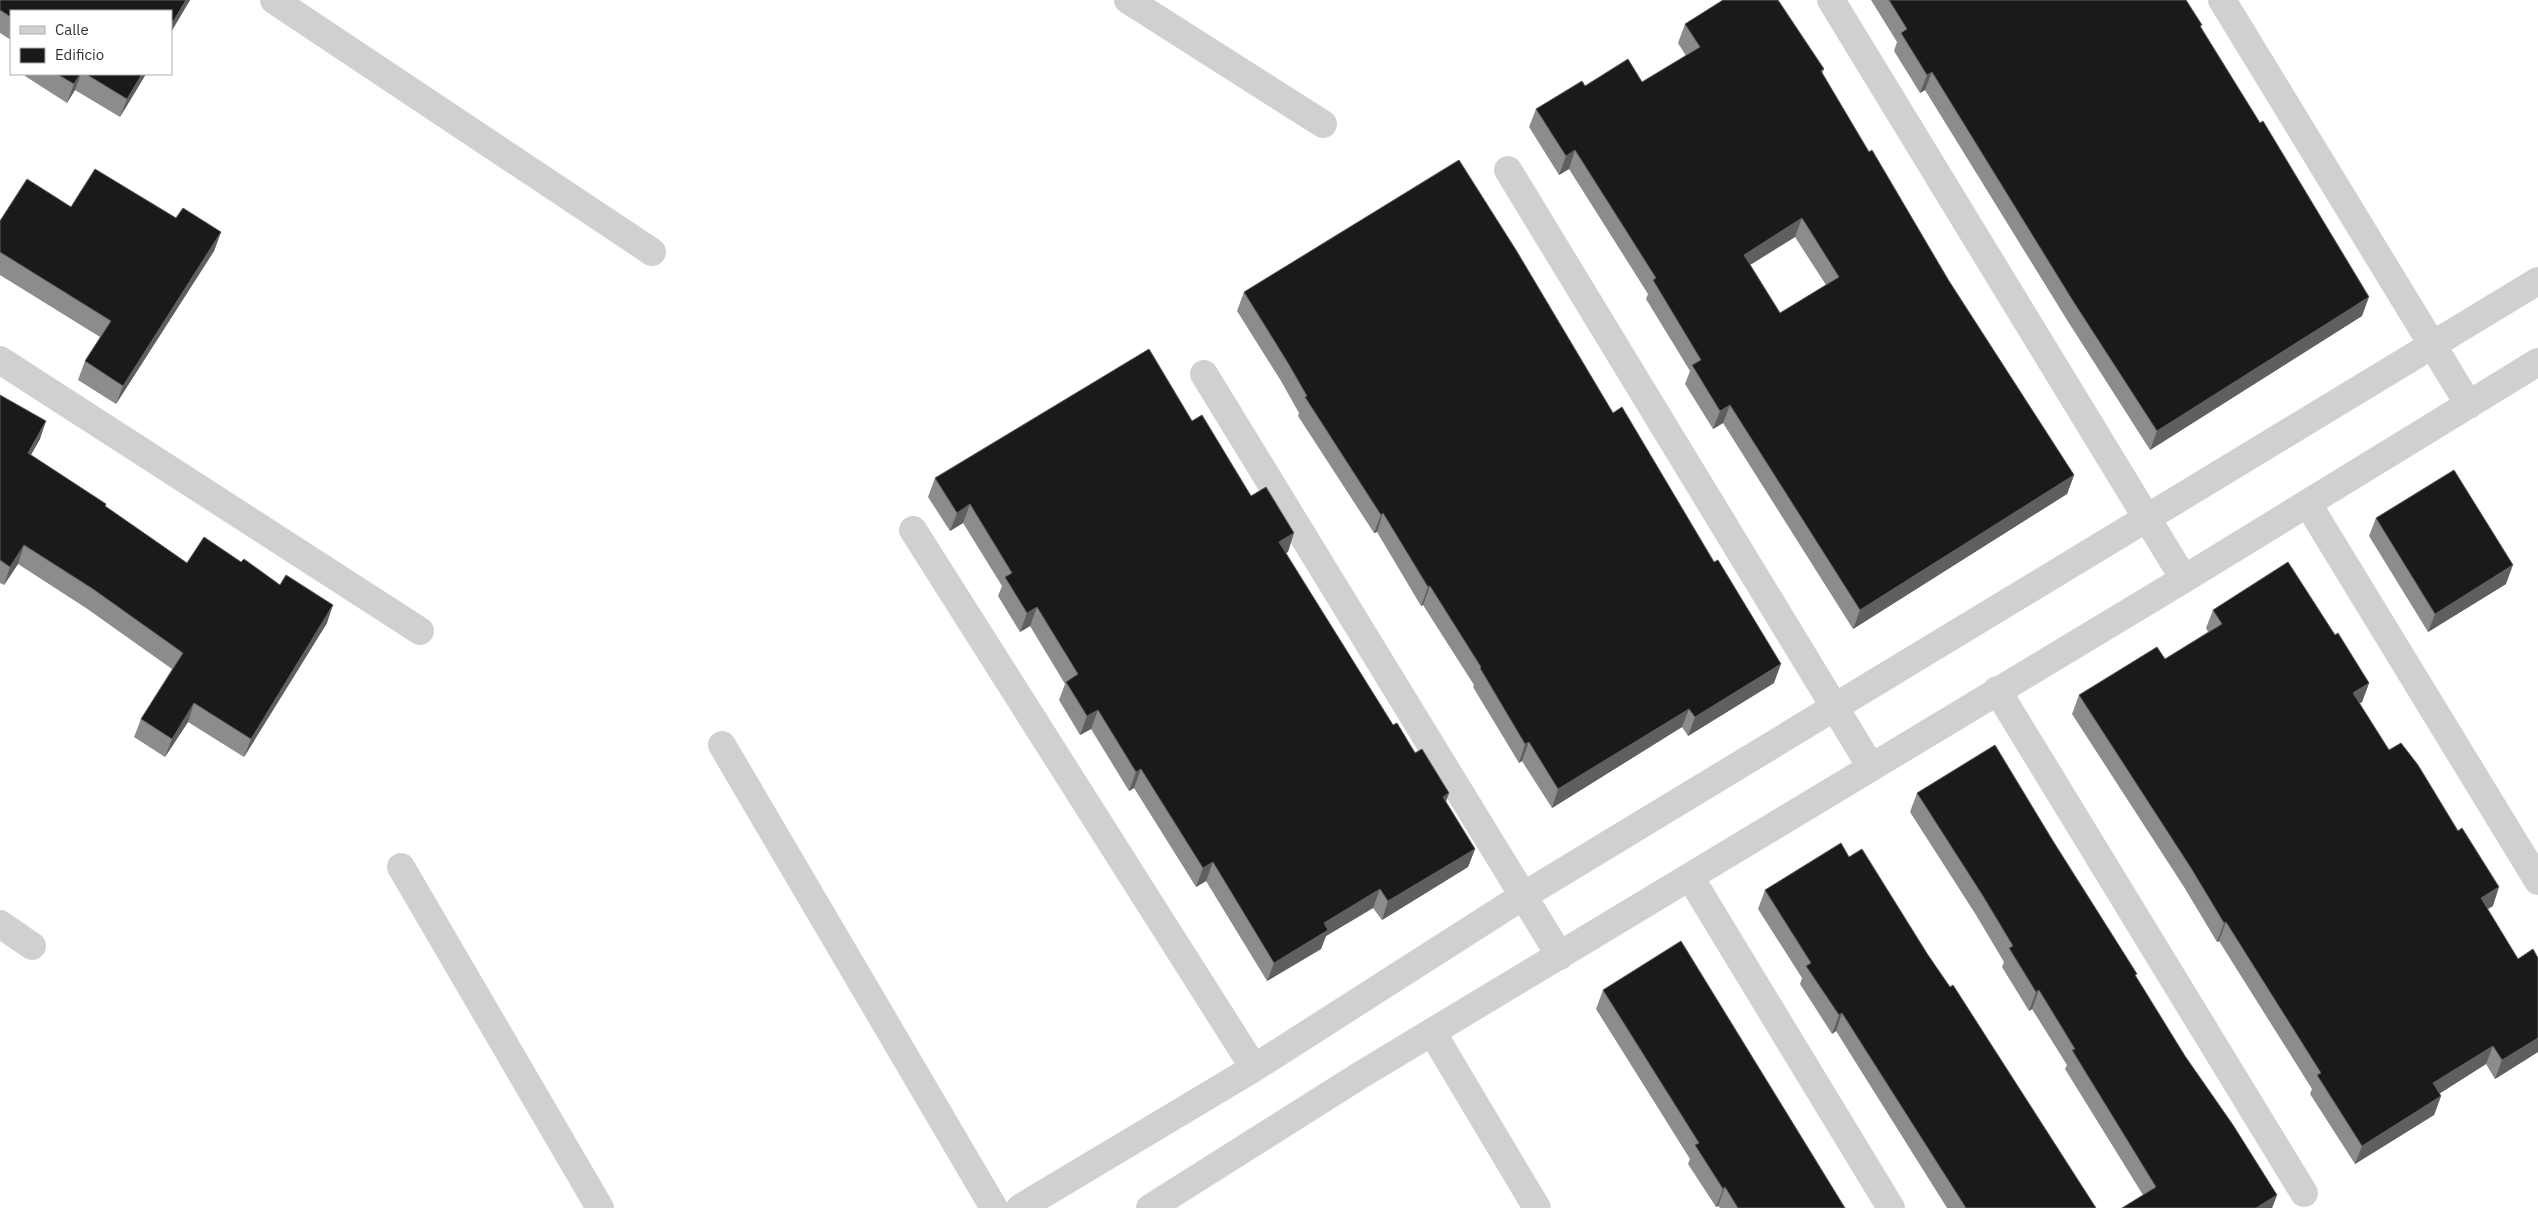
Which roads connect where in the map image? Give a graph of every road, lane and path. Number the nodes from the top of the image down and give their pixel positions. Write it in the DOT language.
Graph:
graph roads {
  1 [pos="274,0"];
  2 [pos="1128,0"];
  3 [pos="1831,0"];
  4 [pos="2222,0"];
  5 [pos="1323,124"];
  6 [pos="1508,170"];
  7 [pos="652,252"];
  8 [pos="2538,281"];
  9 [pos="2432,343"];
  10 [pos="0,360"];
  11 [pos="2538,362"];
  12 [pos="1204,374"];
  13 [pos="2469,405"];
  14 [pos="2308,504"];
  15 [pos="2146,517"];
  16 [pos="913,530"];
  17 [pos="2184,578"];
  18 [pos="420,631"];
  19 [pos="1997,690"];
  20 [pos="1835,706"];
  21 [pos="722,745"];
  22 [pos="1872,767"];
  23 [pos="401,866"];
  24 [pos="1690,877"];
  25 [pos="2538,881"];
  26 [pos="1523,896"];
  27 [pos="0,924"];
  28 [pos="32,946"];
  29 [pos="1560,956"];
  30 [pos="1432,1032"];
  31 [pos="1254,1068"];
  32 [pos="2304,1193"];
  33 [pos="600,1208"];
  34 [pos="994,1208"];
  35 [pos="1020,1208"];
  36 [pos="1150,1208"];
  37 [pos="1536,1208"];
  38 [pos="1892,1208"];
  1 -- 7 [label="street"];
  2 -- 5 [label="street"];
  3 -- 15 [label="street"];
  4 -- 9 [label="street"];
  6 -- 20 [label="street"];
  8 -- 9 [label="street"];
  9 -- 13 [label="street"];
  9 -- 15 [label="street"];
  10 -- 18 [label="street"];
  11 -- 13 [label="street"];
  12 -- 26 [label="street"];
  13 -- 14 [label="street"];
  14 -- 17 [label="street"];
  14 -- 25 [label="street"];
  15 -- 17 [label="street"];
  15 -- 20 [label="street"];
  16 -- 31 [label="street"];
  17 -- 19 [label="street"];
  19 -- 22 [label="street"];
  19 -- 32 [label="street"];
  20 -- 22 [label="street"];
  20 -- 26 [label="street"];
  21 -- 34 [label="street"];
  22 -- 24 [label="street"];
  23 -- 33 [label="street"];
  24 -- 29 [label="street"];
  24 -- 38 [label="street"];
  26 -- 29 [label="street"];
  26 -- 31 [label="street"];
  27 -- 28 [label="street"];
  29 -- 30 [label="street"];
  30 -- 36 [label="street"];
  30 -- 37 [label="street"];
  31 -- 35 [label="street"];
}
